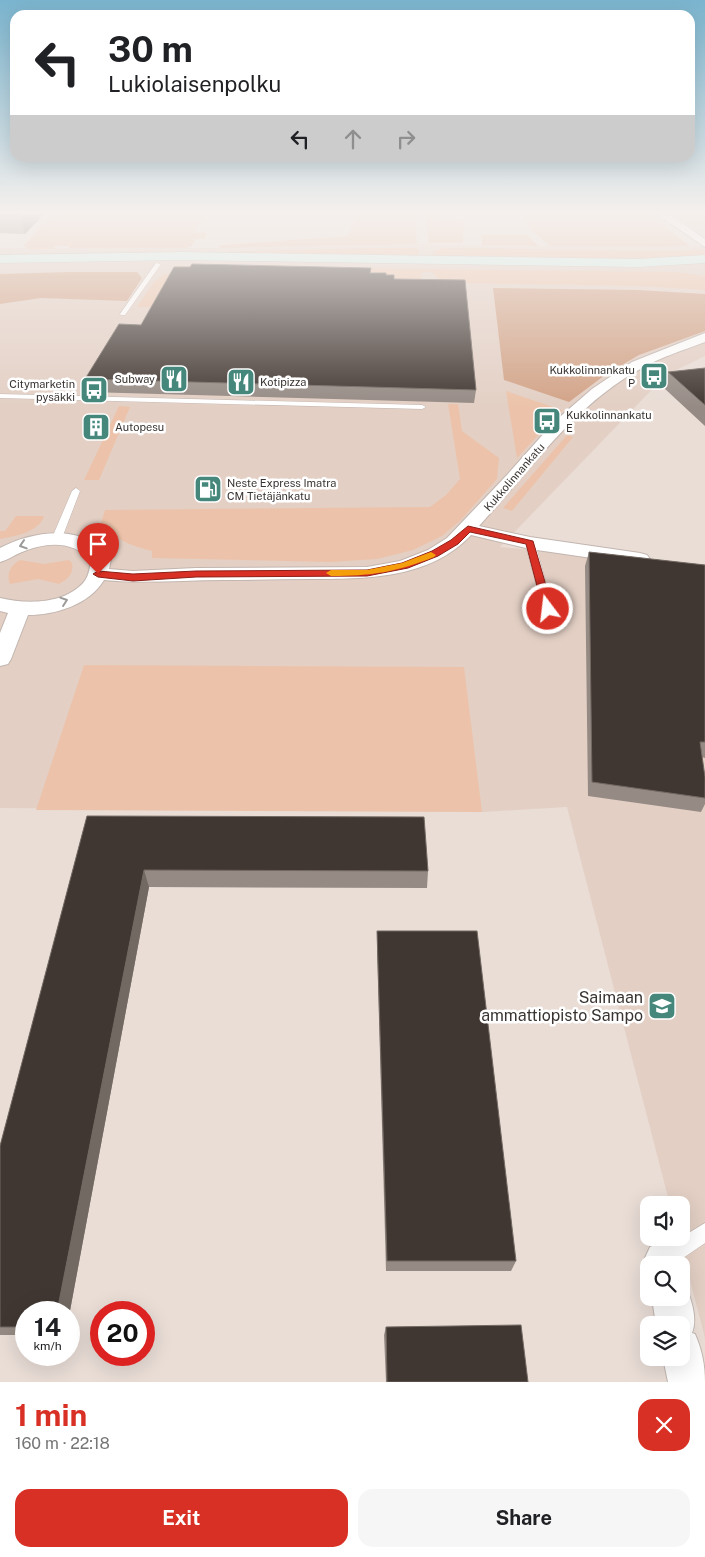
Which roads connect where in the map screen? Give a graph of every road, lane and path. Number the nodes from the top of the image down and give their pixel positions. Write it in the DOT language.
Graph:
graph roads {
  1 [pos="148,278"];
  2 [pos="123,314"];
  3 [pos="705,337"];
  4 [pos="0,396"];
  5 [pos="422,407"];
  6 [pos="76,491"];
  7 [pos="468,529"];
  8 [pos="57,538"];
  9 [pos="530,542"];
  10 [pos="0,556"];
  11 [pos="655,561"];
  12 [pos="98,574"];
  13 [pos="0,604"];
  14 [pos="20,608"];
  15 [pos="548,609"];
  16 [pos="0,659"];
  17 [pos="705,1232"];
  18 [pos="672,1256"];
  19 [pos="685,1366"];
  20 [pos="688,1382"];
  1 -- 2 [label="lane"];
  3 -- 7 [label="street, Kukkolinnankatu"];
  4 -- 5 [label="lane"];
  6 -- 8 [label="lane"];
  7 -- 9 [label="street"];
  7 -- 12 [label="street, Kukkolinnankatu"];
  8 -- 10 [label="street, one-way"];
  8 -- 12 [label="street"];
  9 -- 11 [label="street"];
  9 -- 15 [label="lane"];
  14 -- 12 [label="street, one-way"];
  13 -- 14 [label="street"];
  14 -- 16 [label="street"];
  17 -- 18 [label="lane"];
  19 -- 20 [label="street"];
}
